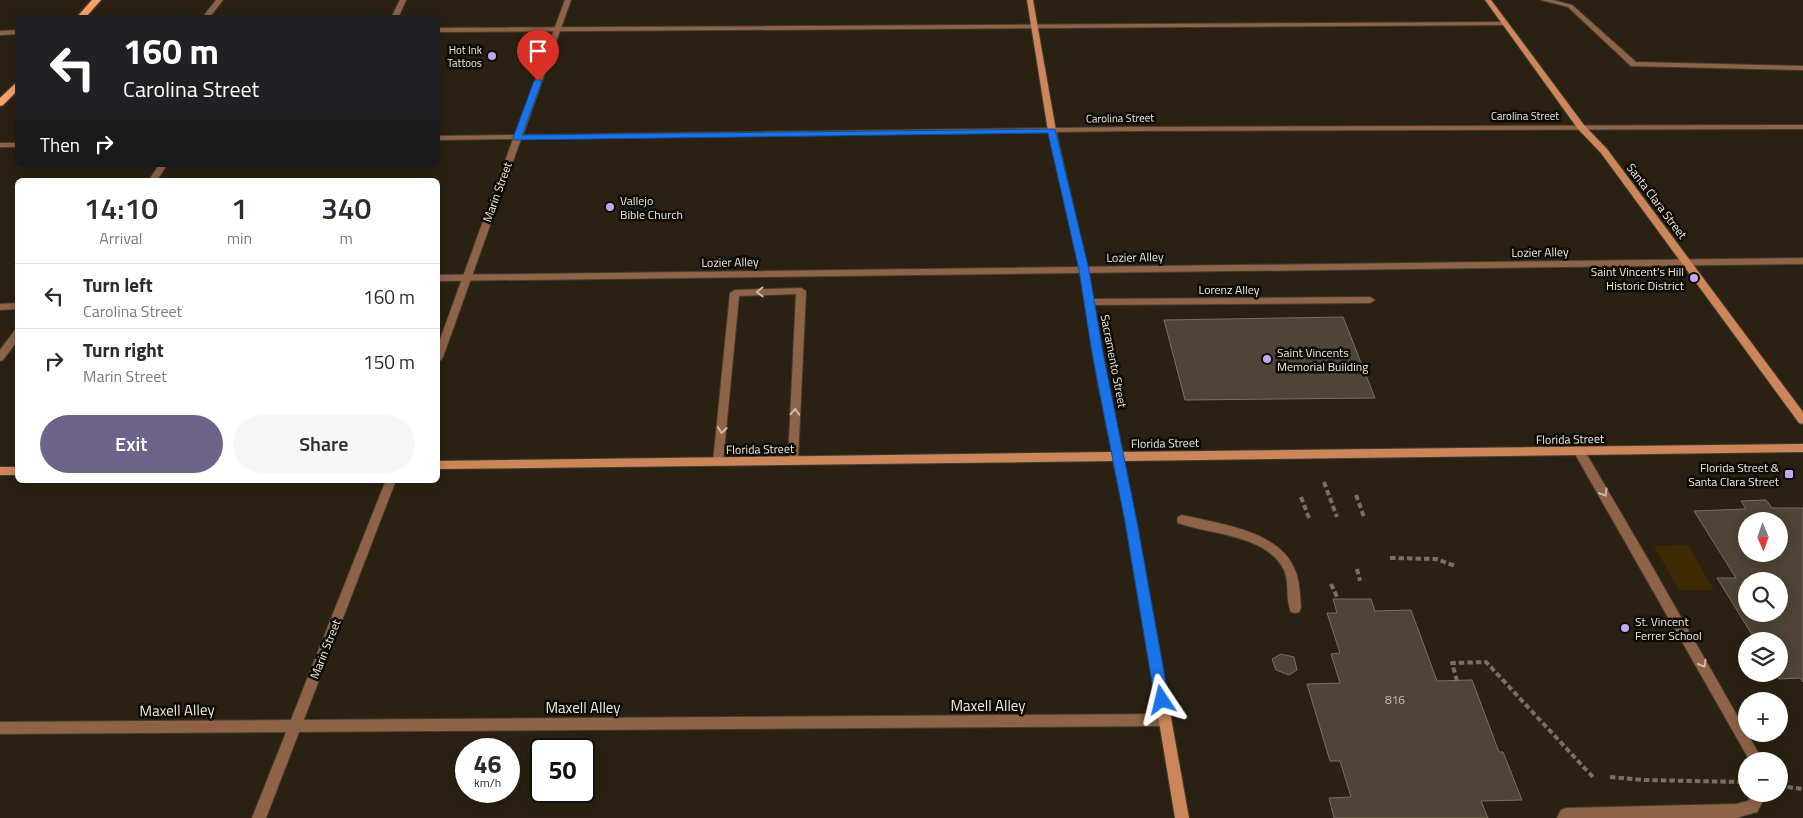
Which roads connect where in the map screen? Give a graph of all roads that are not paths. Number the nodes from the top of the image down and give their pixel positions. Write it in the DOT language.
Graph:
graph roads {
  1 [pos="97,0"];
  2 [pos="220,0"];
  3 [pos="403,0"];
  4 [pos="568,0"];
  5 [pos="1030,0"];
  6 [pos="1488,0"];
  7 [pos="1544,0"];
  8 [pos="83,15"];
  9 [pos="208,15"];
  10 [pos="396,15"];
  11 [pos="1506,24"];
  12 [pos="1034,27"];
  13 [pos="557,29"];
  14 [pos="440,30"];
  15 [pos="0,32"];
  16 [pos="15,32"];
  17 [pos="1803,68"];
  18 [pos="15,87"];
  19 [pos="0,103"];
  20 [pos="1581,127"];
  21 [pos="1803,127"];
  22 [pos="1052,131"];
  23 [pos="440,138"];
  24 [pos="517,138"];
  25 [pos="0,145"];
  26 [pos="15,145"];
  27 [pos="162,167"];
  28 [pos="154,178"];
  29 [pos="1803,261"];
  30 [pos="1687,262"];
  31 [pos="1084,270"];
  32 [pos="440,278"];
  33 [pos="467,278"];
  34 [pos="1370,300"];
  35 [pos="1089,302"];
  36 [pos="15,306"];
  37 [pos="0,307"];
  38 [pos="15,336"];
  39 [pos="440,351"];
  40 [pos="0,357"];
  41 [pos="1803,420"];
  42 [pos="1803,448"];
  43 [pos="1579,451"];
  44 [pos="1118,456"];
  45 [pos="793,461"];
  46 [pos="718,462"];
  47 [pos="440,465"];
  48 [pos="0,471"];
  49 [pos="15,471"];
  50 [pos="390,483"];
  51 [pos="1182,520"];
  52 [pos="1295,608"];
  53 [pos="1165,720"];
  54 [pos="295,724"];
  55 [pos="0,728"];
  56 [pos="1752,752"];
  57 [pos="1755,802"];
  58 [pos="259,818"];
  59 [pos="1182,818"];
  60 [pos="1564,818"];
  1 -- 8 [label="main road"];
  2 -- 9 [label="street"];
  3 -- 10 [label="street"];
  4 -- 13 [label="street, Marin Street"];
  5 -- 12 [label="street, Sacramento Street"];
  6 -- 11 [label="street, Santa Clara Street"];
  7 -- 17 [label="street"];
  11 -- 12 [label="street"];
  11 -- 20 [label="street, Santa Clara Street"];
  12 -- 13 [label="street"];
  12 -- 22 [label="street, Sacramento Street"];
  13 -- 14 [label="street"];
  13 -- 24 [label="street, Marin Street"];
  15 -- 16 [label="street"];
  18 -- 19 [label="main road"];
  20 -- 21 [label="street, Carolina Street"];
  20 -- 22 [label="street, Carolina Street"];
  20 -- 30 [label="street, Santa Clara Street"];
  22 -- 24 [label="street, Carolina Street"];
  22 -- 31 [label="street, Sacramento Street"];
  23 -- 24 [label="street, Carolina Street"];
  24 -- 33 [label="street, Marin Street"];
  25 -- 26 [label="street"];
  27 -- 28 [label="street"];
  29 -- 30 [label="street, Lozier Alley"];
  30 -- 31 [label="street, Lozier Alley"];
  30 -- 41 [label="street, Santa Clara Street"];
  31 -- 33 [label="street, Lozier Alley"];
  31 -- 35 [label="street, Sacramento Street"];
  32 -- 33 [label="street, Lozier Alley"];
  33 -- 39 [label="street, Marin Street"];
  34 -- 35 [label="street, Lorenz Alley"];
  35 -- 44 [label="street, Sacramento Street"];
  36 -- 37 [label="street"];
  38 -- 40 [label="street"];
  42 -- 43 [label="street, Florida Street"];
  43 -- 44 [label="street, Florida Street"];
  43 -- 56 [label="street, one-way"];
  44 -- 45 [label="street, Florida Street"];
  44 -- 53 [label="street, Sacramento Street"];
  45 -- 46 [label="street, Florida Street"];
  45 -- 46 [label="street, one-way"];
  46 -- 47 [label="street, Florida Street"];
  48 -- 49 [label="street"];
  50 -- 54 [label="street, Marin Street"];
  51 -- 52 [label="street"];
  53 -- 54 [label="street, Maxell Alley"];
  53 -- 59 [label="street, Sacramento Street"];
  54 -- 55 [label="street, Maxell Alley"];
  54 -- 58 [label="street, Marin Street"];
  57 -- 60 [label="street"];
}
